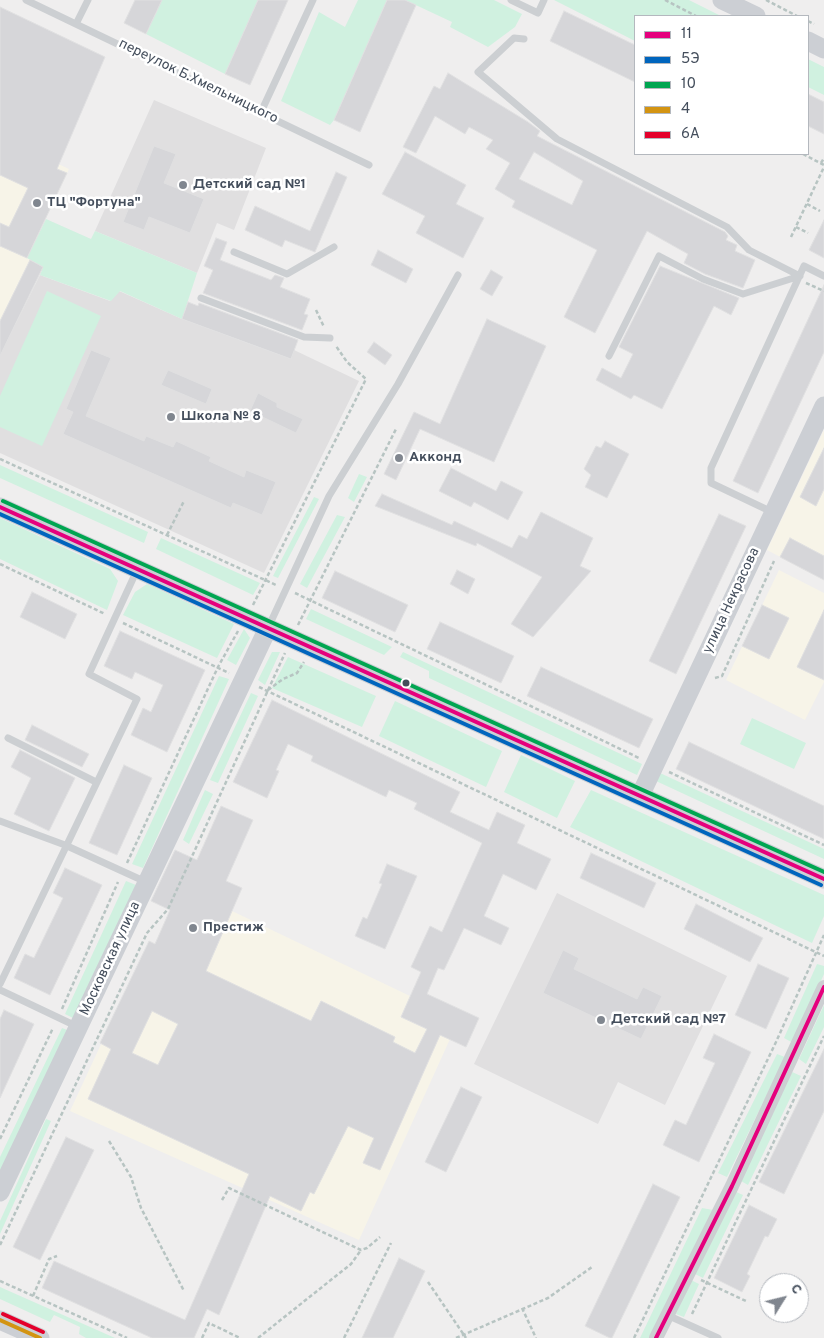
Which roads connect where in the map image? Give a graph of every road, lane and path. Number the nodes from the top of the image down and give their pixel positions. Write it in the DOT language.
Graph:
graph roads {
  1 [pos="26,0"];
  2 [pos="88,0"];
  3 [pos="313,0"];
  4 [pos="511,0"];
  5 [pos="544,0"];
  6 [pos="664,0"];
  7 [pos="722,0"];
  8 [pos="766,0"];
  9 [pos="694,15"];
  10 [pos="754,15"];
  11 [pos="795,15"];
  12 [pos="76,24"];
  13 [pos="524,39"];
  14 [pos="809,42"];
  15 [pos="824,49"];
  16 [pos="261,112"];
  17 [pos="805,155"];
  18 [pos="824,158"];
  19 [pos="369,164"];
  20 [pos="823,165"];
  21 [pos="820,175"];
  22 [pos="824,177"];
  23 [pos="807,204"];
  24 [pos="820,211"];
  25 [pos="796,226"];
  26 [pos="808,233"];
  27 [pos="791,237"];
  28 [pos="334,247"];
  29 [pos="234,252"];
  30 [pos="458,275"];
  31 [pos="824,276"];
  32 [pos="799,278"];
  33 [pos="824,291"];
  34 [pos="201,298"];
  35 [pos="330,338"];
  36 [pos="608,356"];
  37 [pos="366,379"];
  38 [pos="824,406"];
  39 [pos="396,429"];
  40 [pos="0,459"];
  41 [pos="184,501"];
  42 [pos="0,508"];
  43 [pos="773,512"];
  44 [pos="167,535"];
  45 [pos="0,564"];
  46 [pos="137,569"];
  47 [pos="266,580"];
  48 [pos="286,588"];
  49 [pos="308,600"];
  50 [pos="114,618"];
  51 [pos="245,618"];
  52 [pos="268,628"];
  53 [pos="292,639"];
  54 [pos="306,658"];
  55 [pos="218,668"];
  56 [pos="243,679"];
  57 [pos="267,691"];
  58 [pos="8,738"];
  59 [pos="654,765"];
  60 [pos="96,782"];
  61 [pos="640,796"];
  62 [pos="0,821"];
  63 [pos="65,845"];
  64 [pos="824,845"];
  65 [pos="123,872"];
  66 [pos="824,879"];
  67 [pos="146,882"];
  68 [pos="824,936"];
  69 [pos="817,952"];
  70 [pos="824,956"];
  71 [pos="0,984"];
  72 [pos="824,987"];
  73 [pos="0,990"];
  74 [pos="58,1018"];
  75 [pos="79,1028"];
  76 [pos="824,1036"];
  77 [pos="0,1137"];
  78 [pos="109,1141"];
  79 [pos="0,1192"];
  80 [pos="222,1200"];
  81 [pos="380,1237"];
  82 [pos="392,1243"];
  83 [pos="0,1245"];
  84 [pos="361,1250"];
  85 [pos="57,1256"];
  86 [pos="592,1267"];
  87 [pos="688,1275"];
  88 [pos="0,1281"];
  89 [pos="428,1282"];
  90 [pos="707,1283"];
  91 [pos="184,1291"];
  92 [pos="33,1296"];
  93 [pos="748,1302"];
  94 [pos="522,1308"];
  95 [pos="667,1316"];
  96 [pos="0,1320"];
  97 [pos="687,1325"];
  98 [pos="465,1336"];
  99 [pos="40,1338"];
  100 [pos="127,1338"];
  101 [pos="202,1338"];
  102 [pos="240,1338"];
  103 [pos="258,1338"];
  104 [pos="344,1338"];
  105 [pos="456,1338"];
  106 [pos="536,1338"];
  107 [pos="634,1338"];
  108 [pos="656,1338"];
  109 [pos="718,1338"];
  1 -- 12 [label="lane, переулок Б.Хмельницкого"];
  2 -- 12 [label="lane"];
  3 -- 16 [label="lane"];
  4 -- 5 [label="lane"];
  6 -- 9 [label="path"];
  7 -- 10 [label="street"];
  8 -- 11 [label="path"];
  12 -- 16 [label="lane, переулок Б.Хмельницкого"];
  13 -- 32 [label="lane"];
  14 -- 15 [label="street"];
  16 -- 19 [label="lane, переулок Б.Хмельницкого"];
  17 -- 20 [label="path"];
  18 -- 20 [label="path"];
  20 -- 21 [label="path"];
  21 -- 22 [label="path"];
  21 -- 23 [label="path"];
  23 -- 24 [label="path"];
  23 -- 25 [label="path"];
  25 -- 26 [label="path"];
  25 -- 27 [label="path"];
  28 -- 29 [label="lane"];
  30 -- 48 [label="lane, Московская улица"];
  31 -- 32 [label="lane"];
  32 -- 33 [label="path"];
  32 -- 36 [label="lane"];
  32 -- 43 [label="lane"];
  34 -- 35 [label="lane"];
  37 -- 47 [label="path"];
  38 -- 43 [label="street, улица Некрасова"];
  39 -- 49 [label="path"];
  40 -- 44 [label="path"];
  41 -- 44 [label="path"];
  42 -- 46 [label="street"];
  43 -- 59 [label="street, улица Некрасова"];
  44 -- 47 [label="path"];
  45 -- 50 [label="path"];
  46 -- 50 [label="lane"];
  46 -- 51 [label="street"];
  47 -- 48 [label="path"];
  47 -- 51 [label="path"];
  48 -- 49 [label="path"];
  48 -- 52 [label="lane, Московская улица"];
  49 -- 53 [label="path"];
  49 -- 59 [label="path"];
  50 -- 55 [label="path"];
  50 -- 60 [label="lane"];
  51 -- 52 [label="street"];
  51 -- 55 [label="path"];
  52 -- 53 [label="street"];
  52 -- 56 [label="street, Московская улица"];
  53 -- 57 [label="path"];
  53 -- 61 [label="street"];
  54 -- 57 [label="path"];
  55 -- 56 [label="path"];
  55 -- 65 [label="path"];
  56 -- 57 [label="path"];
  56 -- 67 [label="street, Московская улица"];
  57 -- 69 [label="path"];
  57 -- 83 [label="path"];
  58 -- 60 [label="lane"];
  59 -- 61 [label="street, улица Некрасова"];
  59 -- 64 [label="path"];
  60 -- 63 [label="lane"];
  61 -- 66 [label="street"];
  62 -- 63 [label="lane"];
  63 -- 65 [label="lane"];
  63 -- 71 [label="lane"];
  65 -- 67 [label="lane"];
  65 -- 74 [label="path"];
  67 -- 75 [label="street, Московская улица"];
  68 -- 69 [label="path"];
  69 -- 70 [label="path"];
  69 -- 107 [label="path"];
  72 -- 87 [label="street"];
  73 -- 74 [label="lane"];
  74 -- 75 [label="lane"];
  74 -- 77 [label="path"];
  75 -- 79 [label="street, Московская улица"];
  76 -- 90 [label="path"];
  78 -- 91 [label="path"];
  80 -- 84 [label="path"];
  81 -- 84 [label="path"];
  82 -- 104 [label="path"];
  84 -- 103 [label="path"];
  85 -- 92 [label="path"];
  86 -- 94 [label="path"];
  87 -- 90 [label="path"];
  87 -- 95 [label="street"];
  88 -- 92 [label="path"];
  89 -- 98 [label="path"];
  90 -- 93 [label="path"];
  90 -- 97 [label="path"];
  92 -- 100 [label="path"];
  94 -- 98 [label="path"];
  94 -- 106 [label="path"];
  95 -- 97 [label="lane"];
  95 -- 108 [label="street"];
  96 -- 99 [label="street"];
  97 -- 109 [label="lane"];
  98 -- 105 [label="path"];
  101 -- 102 [label="path"];
}
